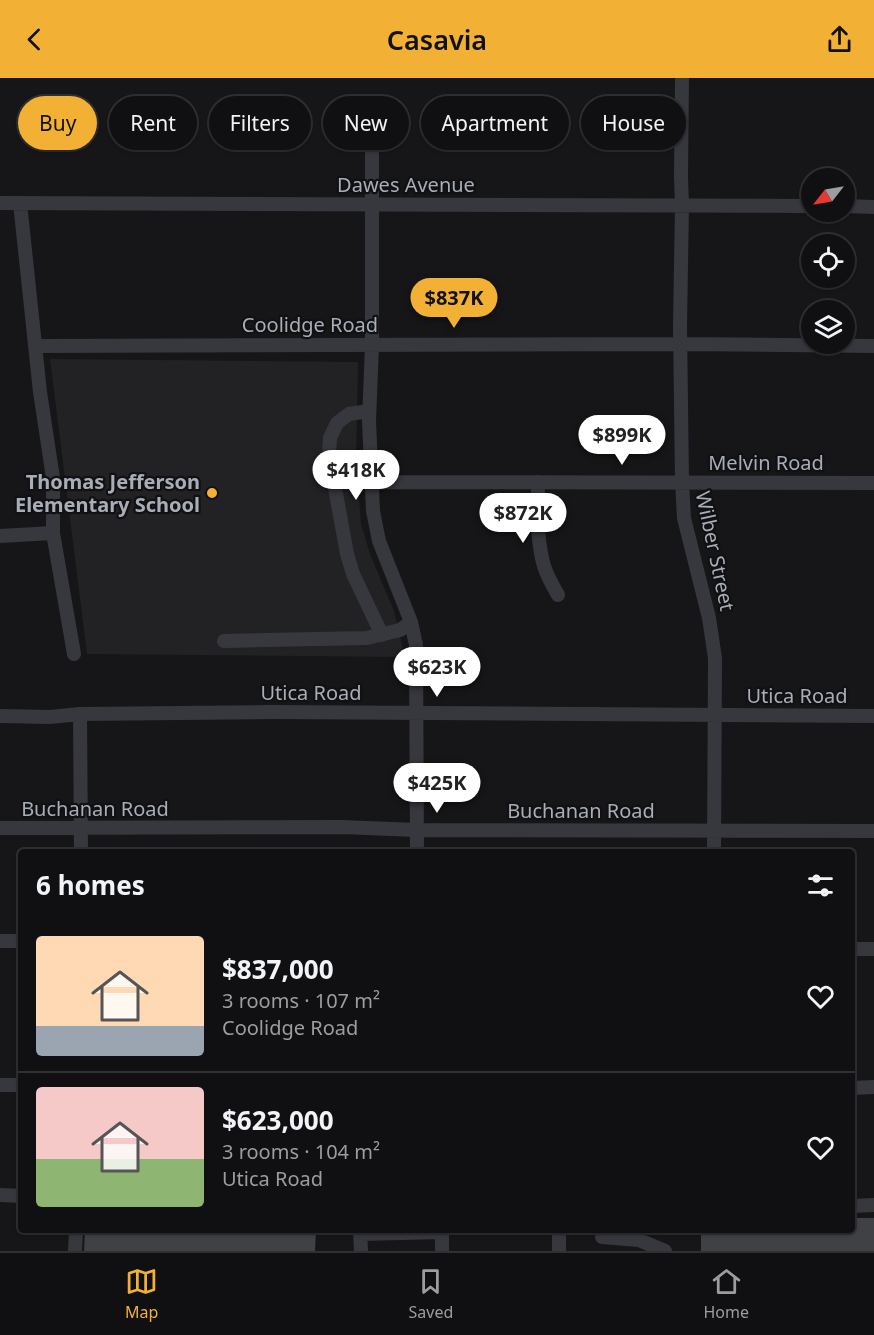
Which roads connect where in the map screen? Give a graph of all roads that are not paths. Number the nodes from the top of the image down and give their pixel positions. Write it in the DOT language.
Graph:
graph roads {
  1 [pos="682,78"];
  2 [pos="372,150"];
  3 [pos="0,203"];
  4 [pos="20,203"];
  5 [pos="373,205"];
  6 [pos="682,206"];
  7 [pos="801,206"];
  8 [pos="855,207"];
  9 [pos="874,207"];
  10 [pos="681,344"];
  11 [pos="372,345"];
  12 [pos="35,346"];
  13 [pos="874,346"];
  14 [pos="369,411"];
  15 [pos="370,482"];
  16 [pos="538,482"];
  17 [pos="682,482"];
  18 [pos="874,483"];
  19 [pos="53,533"];
  20 [pos="0,536"];
  21 [pos="558,595"];
  22 [pos="411,622"];
  23 [pos="382,635"];
  24 [pos="224,641"];
  25 [pos="74,654"];
  26 [pos="80,714"];
  27 [pos="417,714"];
  28 [pos="714,715"];
  29 [pos="0,716"];
  30 [pos="874,716"];
  31 [pos="0,828"];
  32 [pos="80,829"];
  33 [pos="417,830"];
  34 [pos="714,831"];
  35 [pos="874,831"];
  36 [pos="81,849"];
  37 [pos="417,849"];
  38 [pos="714,849"];
  39 [pos="0,941"];
  40 [pos="18,941"];
  41 [pos="855,949"];
  42 [pos="874,949"];
  43 [pos="0,1085"];
  44 [pos="18,1085"];
  45 [pos="874,1087"];
  46 [pos="855,1088"];
  47 [pos="0,1195"];
  48 [pos="18,1196"];
  49 [pos="874,1205"];
  50 [pos="855,1206"];
  51 [pos="76,1233"];
  52 [pos="360,1233"];
  53 [pos="442,1233"];
  54 [pos="559,1233"];
  55 [pos="603,1237"];
  56 [pos="636,1240"];
  57 [pos="75,1251"];
  58 [pos="361,1251"];
  59 [pos="442,1251"];
  60 [pos="559,1251"];
  61 [pos="665,1251"];
  1 -- 6 [label="street, Wilber Street"];
  2 -- 5 [label="street"];
  3 -- 4 [label="street, Dawes Avenue"];
  4 -- 5 [label="street, Dawes Avenue"];
  4 -- 12 [label="street"];
  5 -- 6 [label="street, Dawes Avenue"];
  5 -- 11 [label="street"];
  6 -- 7 [label="street, Dawes Avenue"];
  6 -- 10 [label="street, Wilber Street"];
  8 -- 9 [label="street"];
  10 -- 11 [label="street, Coolidge Road"];
  10 -- 13 [label="street, Coolidge Road"];
  10 -- 17 [label="street, Wilber Street"];
  11 -- 12 [label="street, Coolidge Road"];
  11 -- 14 [label="street"];
  12 -- 19 [label="street"];
  14 -- 15 [label="street"];
  14 -- 23 [label="street"];
  15 -- 16 [label="street, Melvin Road"];
  15 -- 22 [label="street"];
  16 -- 17 [label="street, Melvin Road"];
  16 -- 21 [label="street"];
  17 -- 18 [label="street, Melvin Road"];
  17 -- 28 [label="street, Wilber Street"];
  19 -- 20 [label="street"];
  19 -- 25 [label="street"];
  22 -- 23 [label="street"];
  22 -- 27 [label="street"];
  23 -- 24 [label="street"];
  26 -- 27 [label="street, Utica Road"];
  26 -- 29 [label="street, Utica Road"];
  26 -- 32 [label="street"];
  27 -- 28 [label="street, Utica Road"];
  27 -- 33 [label="street"];
  28 -- 30 [label="street, Utica Road"];
  28 -- 34 [label="street, Wilber Street"];
  31 -- 32 [label="street, Buchanan Road"];
  32 -- 33 [label="street, Buchanan Road"];
  32 -- 36 [label="street"];
  33 -- 34 [label="street, Buchanan Road"];
  33 -- 37 [label="street"];
  34 -- 35 [label="street, Buchanan Road"];
  34 -- 38 [label="street, Wilber Street"];
  39 -- 40 [label="street"];
  41 -- 42 [label="street"];
  43 -- 44 [label="street"];
  45 -- 46 [label="street"];
  47 -- 48 [label="street"];
  49 -- 50 [label="street"];
  51 -- 57 [label="street"];
  52 -- 58 [label="street"];
  53 -- 59 [label="street"];
  54 -- 60 [label="street"];
  55 -- 56 [label="street"];
  56 -- 61 [label="street"];
}
